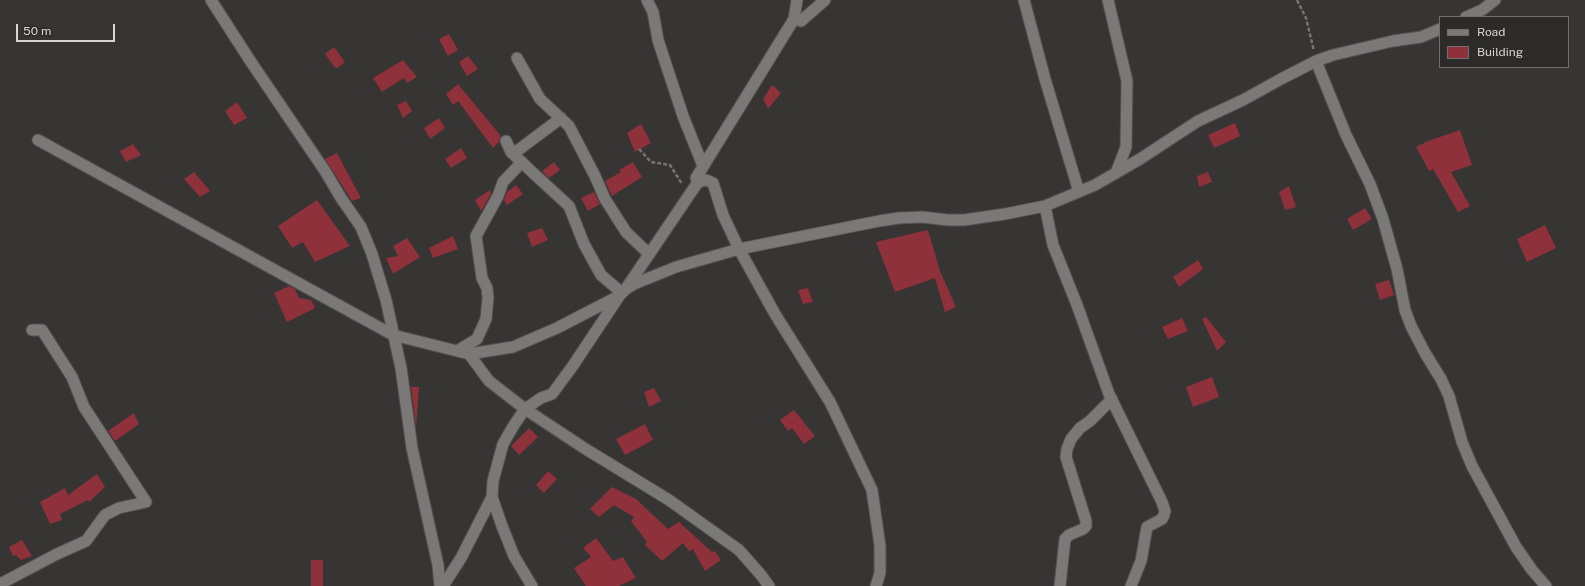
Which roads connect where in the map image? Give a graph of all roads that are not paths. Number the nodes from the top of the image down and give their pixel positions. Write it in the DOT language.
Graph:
graph roads {
  1 [pos="211,0"];
  2 [pos="647,0"];
  3 [pos="797,0"];
  4 [pos="826,0"];
  5 [pos="1024,0"];
  6 [pos="1108,0"];
  7 [pos="1495,0"];
  8 [pos="1468,16"];
  9 [pos="794,19"];
  10 [pos="1439,29"];
  11 [pos="517,58"];
  12 [pos="1316,61"];
  13 [pos="561,118"];
  14 [pos="38,140"];
  15 [pos="506,141"];
  16 [pos="513,154"];
  17 [pos="522,162"];
  18 [pos="703,166"];
  19 [pos="1116,173"];
  20 [pos="698,182"];
  21 [pos="1079,192"];
  22 [pos="1046,206"];
  23 [pos="739,249"];
  24 [pos="649,254"];
  25 [pos="622,293"];
  26 [pos="32,330"];
  27 [pos="393,335"];
  28 [pos="457,351"];
  29 [pos="469,354"];
  30 [pos="1112,399"];
  31 [pos="525,408"];
  32 [pos="492,497"];
  33 [pos="0,584"];
  34 [pos="440,586"];
  35 [pos="444,586"];
  36 [pos="532,586"];
  37 [pos="769,586"];
  38 [pos="876,586"];
  39 [pos="1060,586"];
  40 [pos="1131,586"];
  41 [pos="1546,586"];
  1 -- 27 [label="street"];
  2 -- 18 [label="street"];
  3 -- 9 [label="street"];
  4 -- 9 [label="street"];
  5 -- 21 [label="street"];
  6 -- 19 [label="street"];
  7 -- 8 [label="street"];
  9 -- 18 [label="street"];
  10 -- 12 [label="street"];
  11 -- 13 [label="street"];
  12 -- 19 [label="street"];
  12 -- 41 [label="street"];
  13 -- 16 [label="street"];
  13 -- 24 [label="street"];
  14 -- 27 [label="street"];
  15 -- 16 [label="street"];
  16 -- 17 [label="street"];
  17 -- 25 [label="street"];
  17 -- 28 [label="street"];
  18 -- 20 [label="street"];
  19 -- 21 [label="street"];
  20 -- 23 [label="street"];
  20 -- 24 [label="street"];
  21 -- 22 [label="street"];
  22 -- 23 [label="street"];
  22 -- 30 [label="street"];
  23 -- 25 [label="street"];
  23 -- 38 [label="street"];
  24 -- 25 [label="street"];
  25 -- 29 [label="street"];
  25 -- 31 [label="street"];
  26 -- 33 [label="street"];
  27 -- 28 [label="street"];
  27 -- 34 [label="street"];
  28 -- 29 [label="street"];
  29 -- 31 [label="street"];
  30 -- 39 [label="street"];
  30 -- 40 [label="street"];
  31 -- 32 [label="street"];
  31 -- 37 [label="street"];
  32 -- 35 [label="street"];
  32 -- 36 [label="street"];
}
